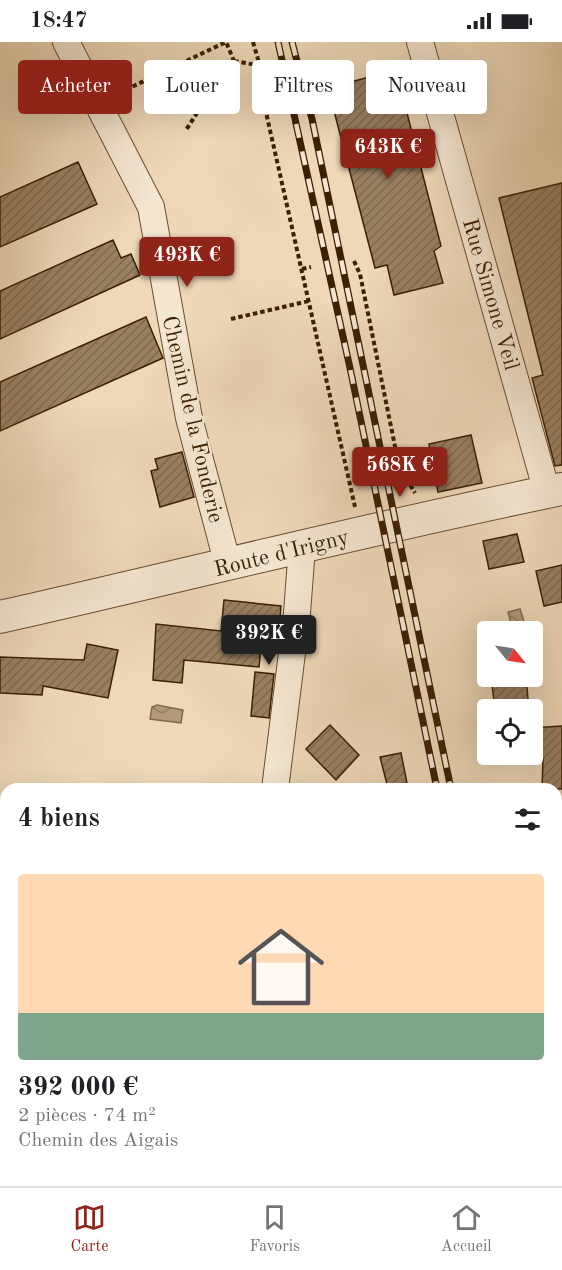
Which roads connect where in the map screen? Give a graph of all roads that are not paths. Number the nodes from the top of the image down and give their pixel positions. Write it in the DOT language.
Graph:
graph roads {
  1 [pos="66,42"];
  2 [pos="420,42"];
  3 [pos="554,490"];
  4 [pos="302,547"];
  5 [pos="228,565"];
  6 [pos="0,617"];
  7 [pos="276,783"];
  1 -- 5 [label="street, Chemin de la Fonderie"];
  2 -- 3 [label="street, Rue Simone Veil"];
  3 -- 4 [label="street, Route d'Irigny"];
  4 -- 5 [label="street, Route d'Irigny"];
  4 -- 7 [label="street"];
  5 -- 6 [label="street, Route d'Irigny"];
}
